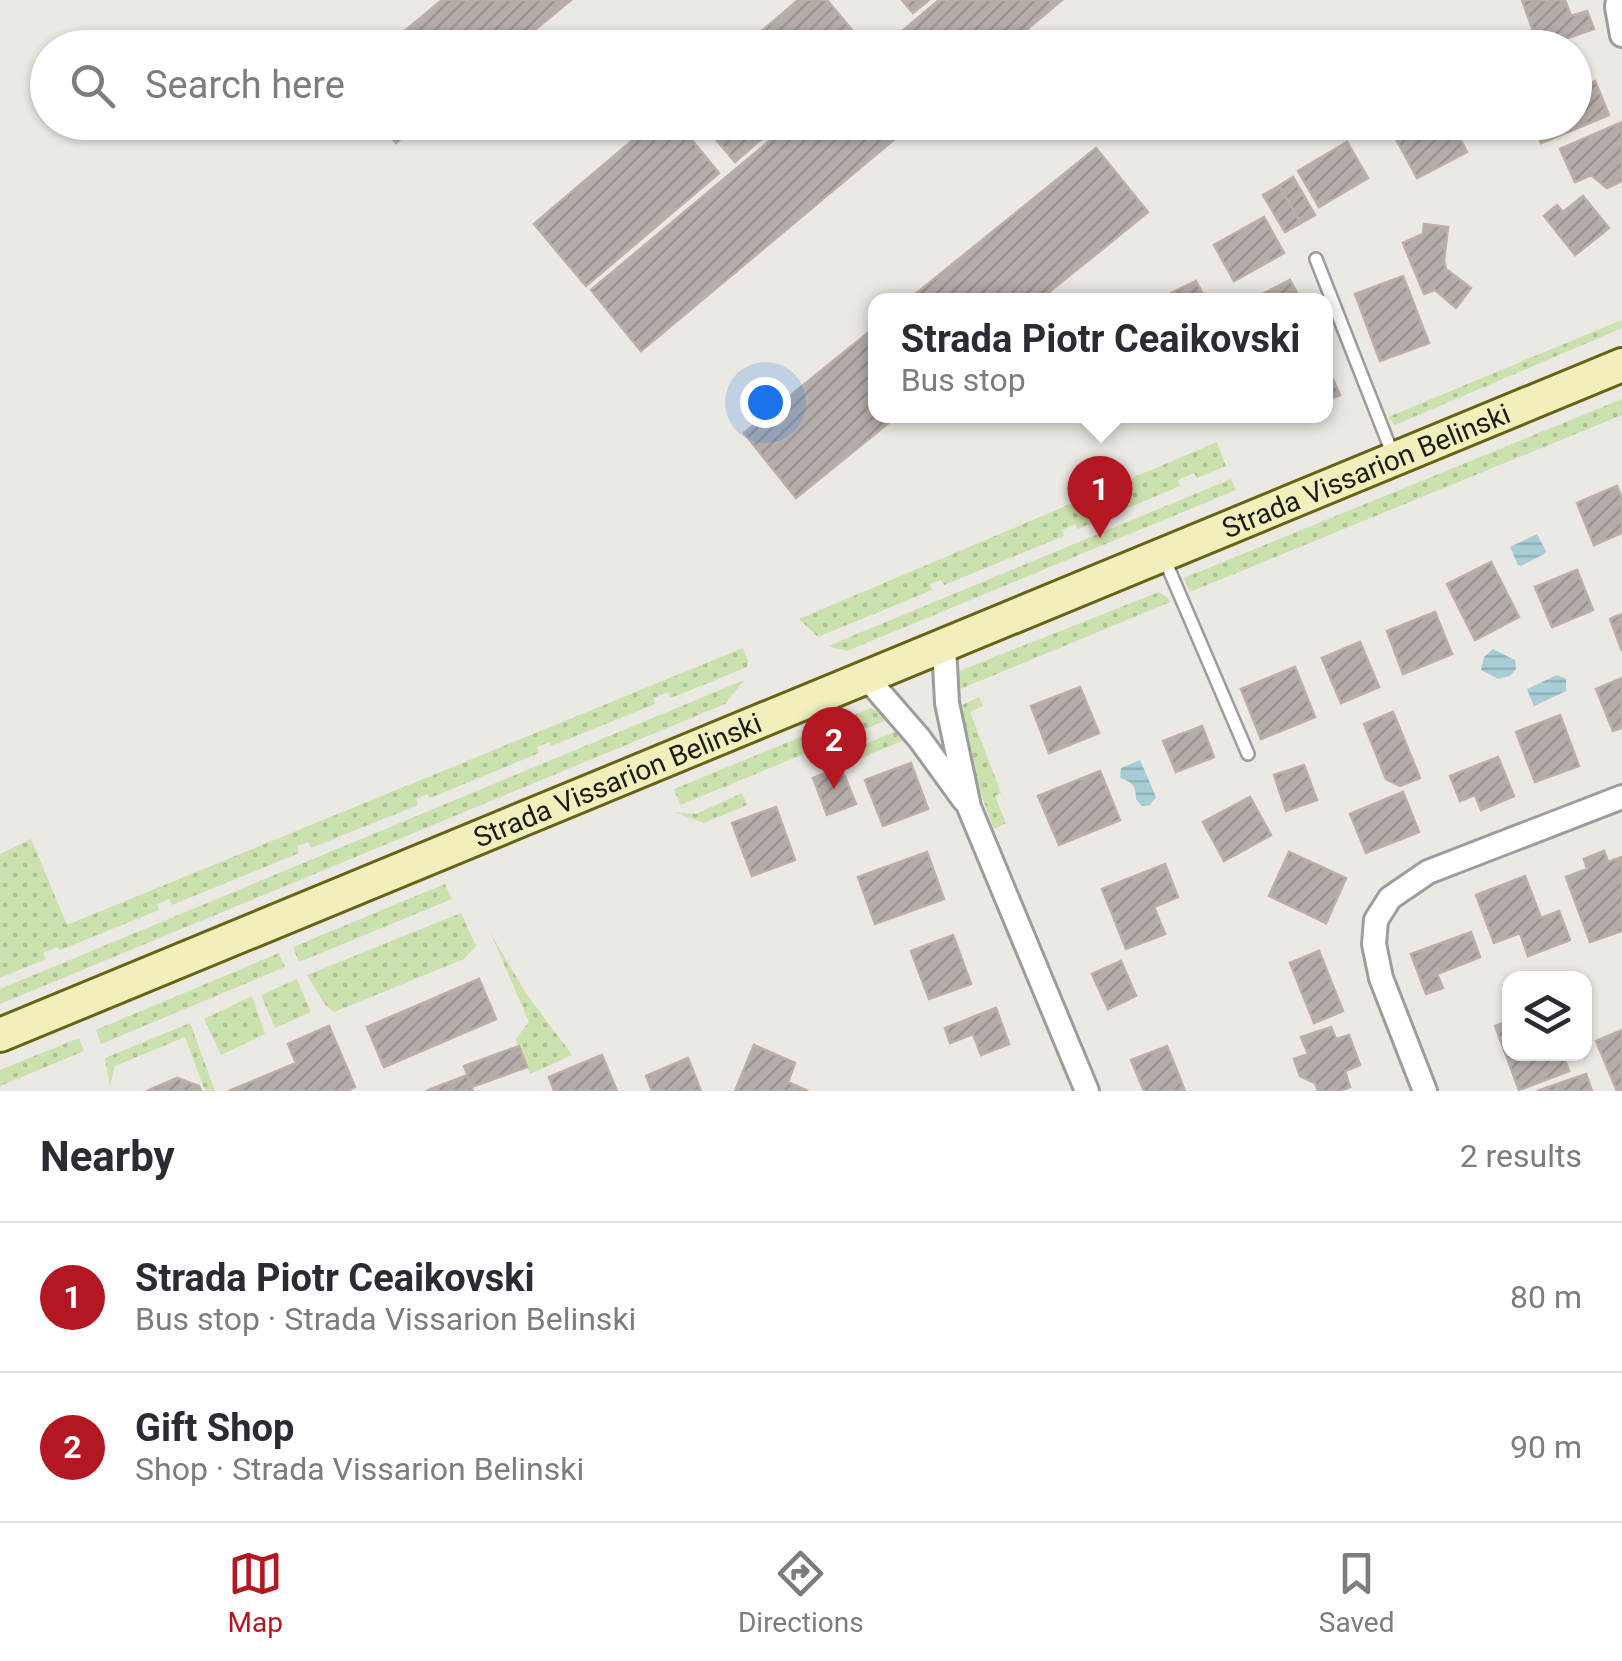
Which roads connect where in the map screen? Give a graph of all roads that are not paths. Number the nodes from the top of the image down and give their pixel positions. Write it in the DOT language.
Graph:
graph roads {
  1 [pos="1618,0"];
  2 [pos="1622,34"];
  3 [pos="1316,259"];
  4 [pos="1329,293"];
  5 [pos="1333,303"];
  6 [pos="1622,365"];
  7 [pos="1394,459"];
  8 [pos="1162,554"];
  9 [pos="944,645"];
  10 [pos="866,677"];
  11 [pos="1248,754"];
  12 [pos="1622,797"];
  13 [pos="969,807"];
  14 [pos="0,1036"];
  15 [pos="1086,1091"];
  16 [pos="1424,1091"];
  1 -- 2 [label="street"];
  3 -- 4 [label="lane"];
  5 -- 7 [label="lane"];
  6 -- 7 [label="main road, Strada Vissarion Belinski"];
  7 -- 8 [label="main road, Strada Vissarion Belinski"];
  8 -- 9 [label="main road, Strada Vissarion Belinski"];
  8 -- 11 [label="lane"];
  9 -- 10 [label="main road, Strada Vissarion Belinski"];
  9 -- 13 [label="street"];
  10 -- 13 [label="street"];
  10 -- 14 [label="main road, Strada Vissarion Belinski"];
  12 -- 16 [label="street"];
  13 -- 15 [label="street"];
}
